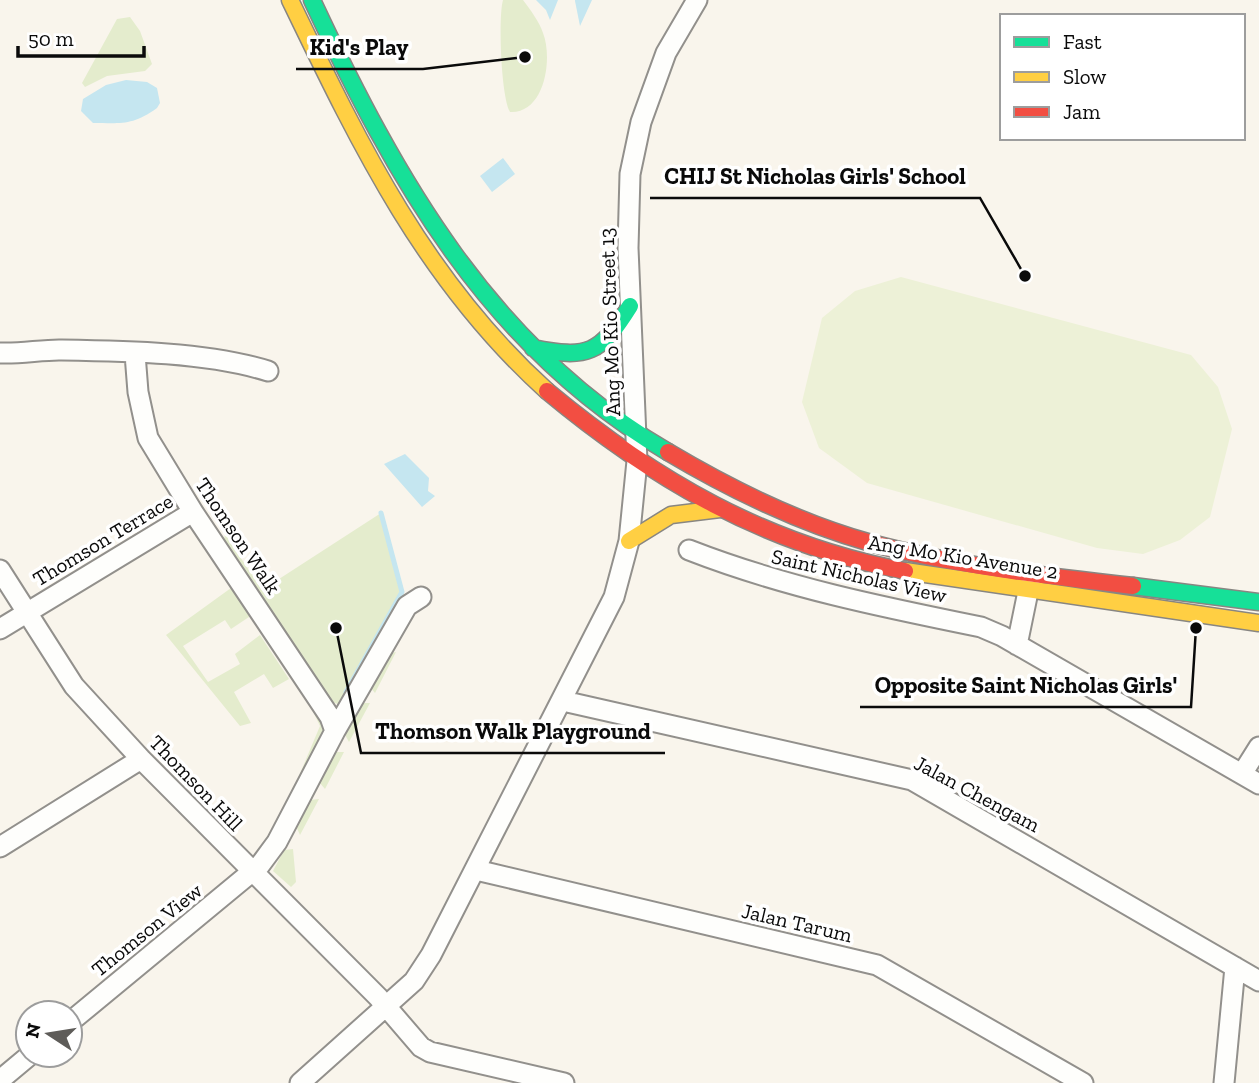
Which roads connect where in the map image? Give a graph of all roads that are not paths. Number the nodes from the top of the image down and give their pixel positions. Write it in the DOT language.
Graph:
graph roads {
  1 [pos="290,0"];
  2 [pos="312,0"];
  3 [pos="697,0"];
  4 [pos="711,0"];
  5 [pos="632,181"];
  6 [pos="630,306"];
  7 [pos="531,347"];
  8 [pos="0,353"];
  9 [pos="135,354"];
  10 [pos="268,371"];
  11 [pos="637,434"];
  12 [pos="637,461"];
  13 [pos="722,509"];
  14 [pos="193,512"];
  15 [pos="628,541"];
  16 [pos="689,550"];
  17 [pos="0,570"];
  18 [pos="1030,582"];
  19 [pos="421,597"];
  20 [pos="1259,602"];
  21 [pos="27,613"];
  22 [pos="1259,623"];
  23 [pos="0,629"];
  24 [pos="1017,645"];
  25 [pos="563,701"];
  26 [pos="335,731"];
  27 [pos="1259,747"];
  28 [pos="141,759"];
  29 [pos="1250,779"];
  30 [pos="0,847"];
  31 [pos="476,870"];
  32 [pos="252,873"];
  33 [pos="1235,967"];
  34 [pos="1259,981"];
  35 [pos="386,1006"];
  36 [pos="84,1011"];
  37 [pos="14,1068"];
  38 [pos="0,1080"];
  39 [pos="300,1083"];
  40 [pos="564,1083"];
  41 [pos="1083,1083"];
  42 [pos="1224,1083"];
  1 -- 12 [label="main road, Ang Mo Kio Avenue 2"];
  2 -- 7 [label="main road, Ang Mo Kio Avenue 2"];
  3 -- 5 [label="street, Ang Mo Kio Street 13"];
  4 -- 5 [label="street, Ang Mo Kio Street 13"];
  5 -- 6 [label="street, Ang Mo Kio Street 13"];
  6 -- 7 [label="main road"];
  6 -- 11 [label="street, Ang Mo Kio Street 13"];
  7 -- 11 [label="main road, Ang Mo Kio Avenue 2"];
  8 -- 9 [label="street"];
  9 -- 10 [label="street"];
  9 -- 14 [label="street, Thomson Walk"];
  11 -- 12 [label="street, Ang Mo Kio Street 13"];
  11 -- 18 [label="main road, Ang Mo Kio Avenue 2"];
  12 -- 13 [label="main road, Ang Mo Kio Avenue 2"];
  12 -- 15 [label="street, Ang Mo Kio Street 13"];
  13 -- 15 [label="main road"];
  13 -- 18 [label="main road, Ang Mo Kio Avenue 2"];
  14 -- 21 [label="street, Thomson Terrace"];
  14 -- 26 [label="street, Thomson Walk"];
  15 -- 25 [label="street, Ang Mo Kio Street 13"];
  16 -- 24 [label="street, Saint Nicholas View"];
  17 -- 21 [label="street, Thomson Hill"];
  18 -- 20 [label="main road, Ang Mo Kio Avenue 2"];
  18 -- 22 [label="main road, Ang Mo Kio Avenue 2"];
  18 -- 24 [label="street"];
  19 -- 26 [label="street"];
  21 -- 23 [label="street, Thomson Terrace"];
  21 -- 28 [label="street, Thomson Hill"];
  24 -- 29 [label="street, Saint Nicholas View"];
  25 -- 31 [label="street, Ang Mo Kio Street 13"];
  25 -- 33 [label="street, Jalan Chengam"];
  26 -- 32 [label="street"];
  27 -- 29 [label="street, Saint Nicholas View"];
  28 -- 30 [label="street"];
  28 -- 32 [label="street, Thomson Hill"];
  31 -- 35 [label="street, Ang Mo Kio Street 13"];
  31 -- 41 [label="street, Jalan Tarum"];
  32 -- 35 [label="street, Thomson Hill"];
  32 -- 36 [label="street, Thomson View"];
  33 -- 34 [label="street, Jalan Chengam"];
  33 -- 42 [label="street"];
  35 -- 39 [label="street, Ang Mo Kio Street 13"];
  35 -- 40 [label="street, Thomson Hill"];
  37 -- 38 [label="street"];
}
